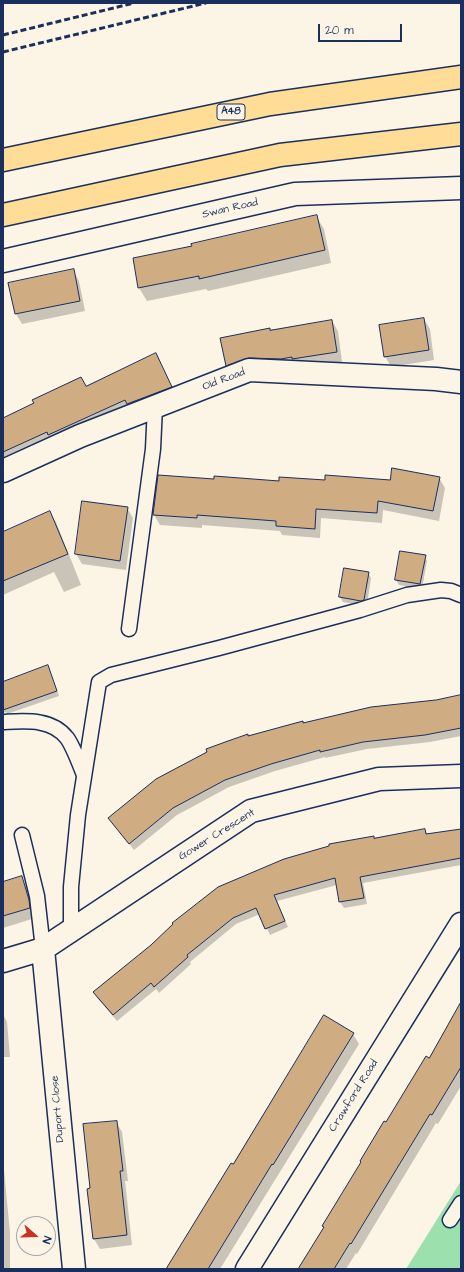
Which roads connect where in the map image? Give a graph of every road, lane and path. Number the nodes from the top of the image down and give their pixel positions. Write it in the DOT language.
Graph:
graph roads {
  1 [pos="461,77"];
  2 [pos="461,134"];
  3 [pos="3,160"];
  4 [pos="461,188"];
  5 [pos="3,215"];
  6 [pos="3,262"];
  7 [pos="461,382"];
  8 [pos="155,406"];
  9 [pos="3,471"];
  10 [pos="461,595"];
  11 [pos="129,628"];
  12 [pos="3,722"];
  13 [pos="84,775"];
  14 [pos="461,776"];
  15 [pos="22,835"];
  16 [pos="461,924"];
  17 [pos="71,930"];
  18 [pos="43,949"];
  19 [pos="3,961"];
  20 [pos="461,1203"];
  21 [pos="450,1220"];
  22 [pos="74,1269"];
  23 [pos="247,1269"];
  1 -- 3 [label="main road, A48"];
  2 -- 5 [label="main road"];
  4 -- 6 [label="street, Swan Road"];
  7 -- 8 [label="street, Old Road"];
  8 -- 9 [label="street, Old Road"];
  8 -- 11 [label="lane"];
  10 -- 13 [label="lane"];
  12 -- 13 [label="lane"];
  13 -- 17 [label="lane"];
  14 -- 17 [label="street, Gower Crescent"];
  15 -- 18 [label="lane"];
  16 -- 23 [label="street, Crawford Road"];
  17 -- 18 [label="street, Gower Crescent"];
  18 -- 19 [label="street, Gower Crescent"];
  18 -- 22 [label="street, Duport Close"];
  20 -- 21 [label="lane"];
}
